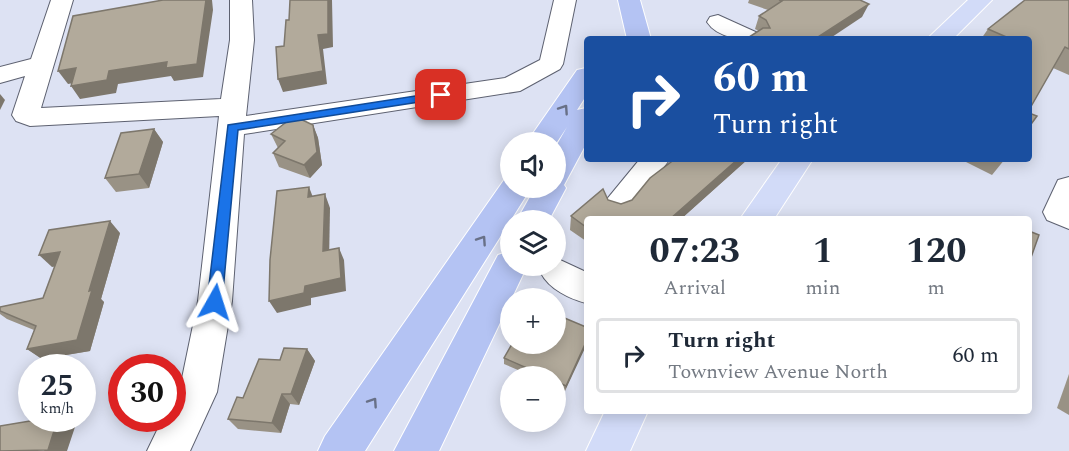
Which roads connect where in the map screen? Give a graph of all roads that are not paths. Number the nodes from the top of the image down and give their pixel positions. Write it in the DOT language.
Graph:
graph roads {
  1 [pos="62,0"];
  2 [pos="242,0"];
  3 [pos="565,0"];
  4 [pos="628,0"];
  5 [pos="981,0"];
  6 [pos="718,22"];
  7 [pos="620,36"];
  8 [pos="638,36"];
  9 [pos="746,36"];
  10 [pos="942,36"];
  11 [pos="43,63"];
  12 [pos="0,75"];
  13 [pos="584,79"];
  14 [pos="233,117"];
  15 [pos="584,124"];
  16 [pos="549,132"];
  17 [pos="566,157"];
  18 [pos="653,162"];
  19 [pos="796,162"];
  20 [pos="1069,188"];
  21 [pos="508,198"];
  22 [pos="618,204"];
  23 [pos="758,216"];
  24 [pos="1069,216"];
  25 [pos="504,276"];
  26 [pos="563,276"];
  27 [pos="584,288"];
  28 [pos="626,414"];
  29 [pos="168,451"];
  30 [pos="340,451"];
  31 [pos="416,451"];
  32 [pos="608,451"];
  1 -- 11 [label="street"];
  2 -- 14 [label="street"];
  3 -- 14 [label="street"];
  4 -- 7 [label="highway"];
  4 -- 8 [label="highway"];
  5 -- 10 [label="main road"];
  6 -- 9 [label="street"];
  11 -- 12 [label="street"];
  11 -- 14 [label="street"];
  16 -- 13 [label="highway, one-way"];
  14 -- 29 [label="street"];
  15 -- 17 [label="highway"];
  18 -- 22 [label="street"];
  19 -- 23 [label="main road"];
  20 -- 24 [label="street"];
  30 -- 21 [label="highway, one-way"];
  25 -- 31 [label="highway"];
  26 -- 27 [label="street"];
  28 -- 32 [label="main road"];
}
